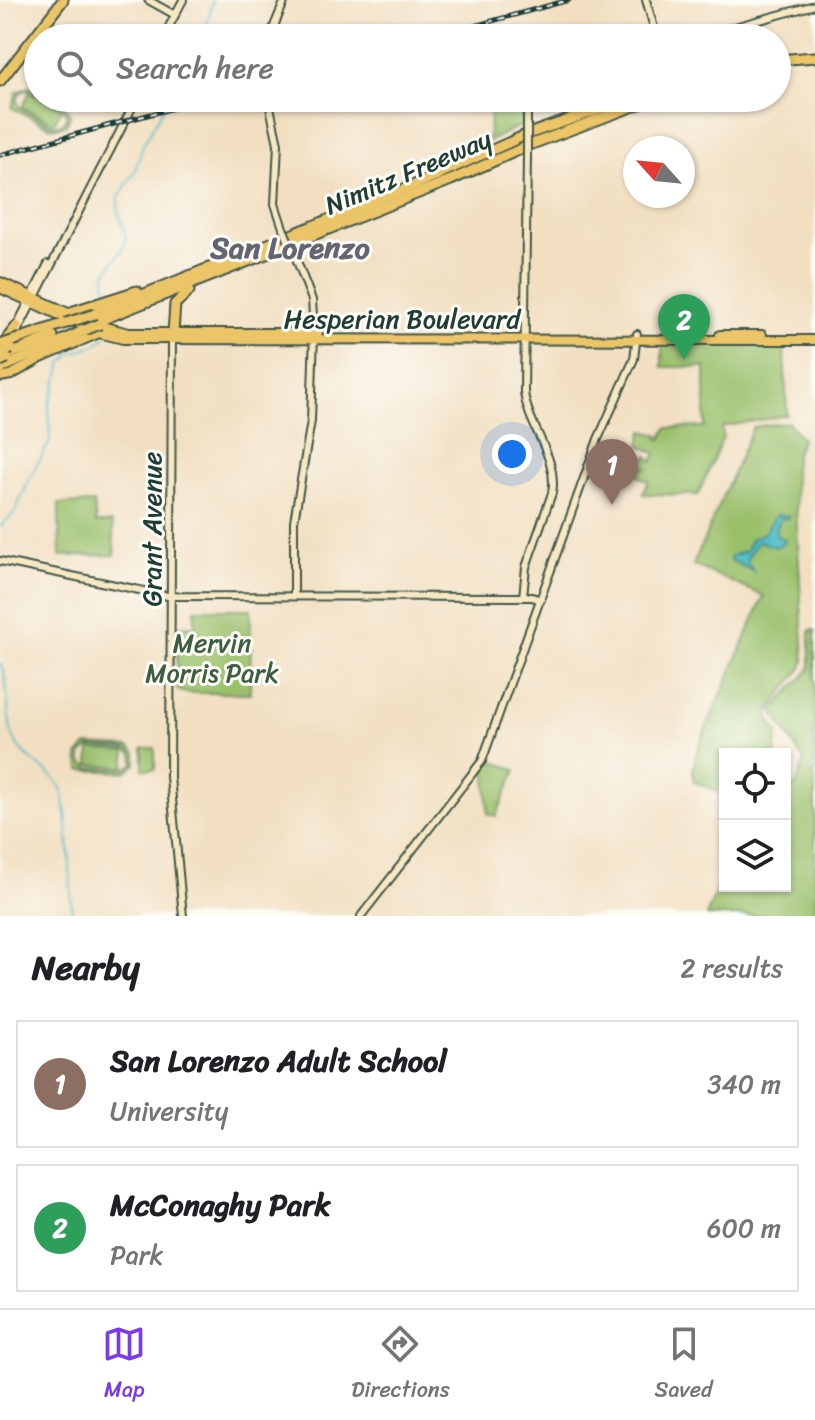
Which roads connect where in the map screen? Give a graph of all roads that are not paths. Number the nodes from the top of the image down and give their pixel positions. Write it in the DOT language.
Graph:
graph roads {
  1 [pos="56,0"];
  2 [pos="63,0"];
  3 [pos="148,0"];
  4 [pos="185,0"];
  5 [pos="285,0"];
  6 [pos="646,0"];
  7 [pos="815,5"];
  8 [pos="176,17"];
  9 [pos="37,24"];
  10 [pos="44,24"];
  11 [pos="172,24"];
  12 [pos="275,24"];
  13 [pos="653,24"];
  14 [pos="745,24"];
  15 [pos="24,41"];
  16 [pos="24,50"];
  17 [pos="815,56"];
  18 [pos="791,58"];
  19 [pos="0,72"];
  20 [pos="0,81"];
  21 [pos="128,112"];
  22 [pos="271,112"];
  23 [pos="527,112"];
  24 [pos="592,112"];
  25 [pos="605,112"];
  26 [pos="618,112"];
  27 [pos="496,157"];
  28 [pos="203,281"];
  29 [pos="0,282"];
  30 [pos="0,288"];
  31 [pos="17,296"];
  32 [pos="32,300"];
  33 [pos="24,311"];
  34 [pos="107,319"];
  35 [pos="74,324"];
  36 [pos="17,326"];
  37 [pos="313,335"];
  38 [pos="172,336"];
  39 [pos="523,336"];
  40 [pos="575,336"];
  41 [pos="637,336"];
  42 [pos="815,338"];
  43 [pos="4,356"];
  44 [pos="0,377"];
  45 [pos="0,559"];
  46 [pos="171,582"];
  47 [pos="162,593"];
  48 [pos="172,595"];
  49 [pos="294,596"];
  50 [pos="523,597"];
  51 [pos="541,600"];
  52 [pos="172,609"];
  53 [pos="183,916"];
  54 [pos="361,916"];
  1 -- 9 [label="highway"];
  2 -- 10 [label="highway"];
  3 -- 8 [label="street"];
  4 -- 8 [label="street"];
  5 -- 12 [label="street"];
  6 -- 13 [label="street"];
  7 -- 14 [label="street"];
  8 -- 11 [label="street"];
  15 -- 19 [label="highway"];
  16 -- 20 [label="highway"];
  17 -- 18 [label="highway"];
  21 -- 32 [label="street"];
  22 -- 37 [label="street, bridge"];
  23 -- 39 [label="street, bridge"];
  24 -- 34 [label="highway, Nimitz Freeway"];
  25 -- 27 [label="highway"];
  26 -- 27 [label="highway, Nimitz Freeway"];
  27 -- 28 [label="highway, Nimitz Freeway"];
  27 -- 34 [label="highway"];
  28 -- 34 [label="highway, Nimitz Freeway"];
  28 -- 38 [label="highway"];
  29 -- 32 [label="main road, Hesperian Boulevard"];
  30 -- 31 [label="main road, Hesperian Boulevard"];
  31 -- 32 [label="main road, Hesperian Boulevard"];
  31 -- 33 [label="main road"];
  32 -- 33 [label="street"];
  32 -- 35 [label="main road, Hesperian Boulevard"];
  32 -- 43 [label="street"];
  33 -- 36 [label="street"];
  34 -- 35 [label="highway, bridge"];
  34 -- 35 [label="highway, Nimitz Freeway, bridge"];
  34 -- 35 [label="main road, Hesperian Boulevard"];
  34 -- 38 [label="main road, Hesperian Boulevard"];
  34 -- 38 [label="main road, Hesperian Boulevard"];
  34 -- 44 [label="main road, Hesperian Boulevard"];
  35 -- 43 [label="highway, Nimitz Freeway"];
  35 -- 43 [label="highway"];
  35 -- 43 [label="highway, bridge"];
  36 -- 43 [label="highway"];
  37 -- 38 [label="main road, Hesperian Boulevard"];
  37 -- 39 [label="main road, Hesperian Boulevard"];
  37 -- 49 [label="street"];
  38 -- 46 [label="street, Grant Avenue"];
  39 -- 40 [label="main road, Hesperian Boulevard"];
  39 -- 40 [label="main road, Hesperian Boulevard"];
  39 -- 50 [label="street"];
  40 -- 41 [label="main road, Hesperian Boulevard"];
  40 -- 41 [label="main road, Hesperian Boulevard"];
  41 -- 42 [label="main road, Hesperian Boulevard"];
  41 -- 51 [label="street"];
  45 -- 47 [label="street"];
  46 -- 47 [label="street"];
  46 -- 48 [label="street, Grant Avenue"];
  47 -- 48 [label="street"];
  47 -- 52 [label="street"];
  48 -- 49 [label="street"];
  48 -- 52 [label="street, Grant Avenue"];
  49 -- 50 [label="street"];
  50 -- 51 [label="street"];
  51 -- 54 [label="street"];
  52 -- 53 [label="street, Grant Avenue"];
}
